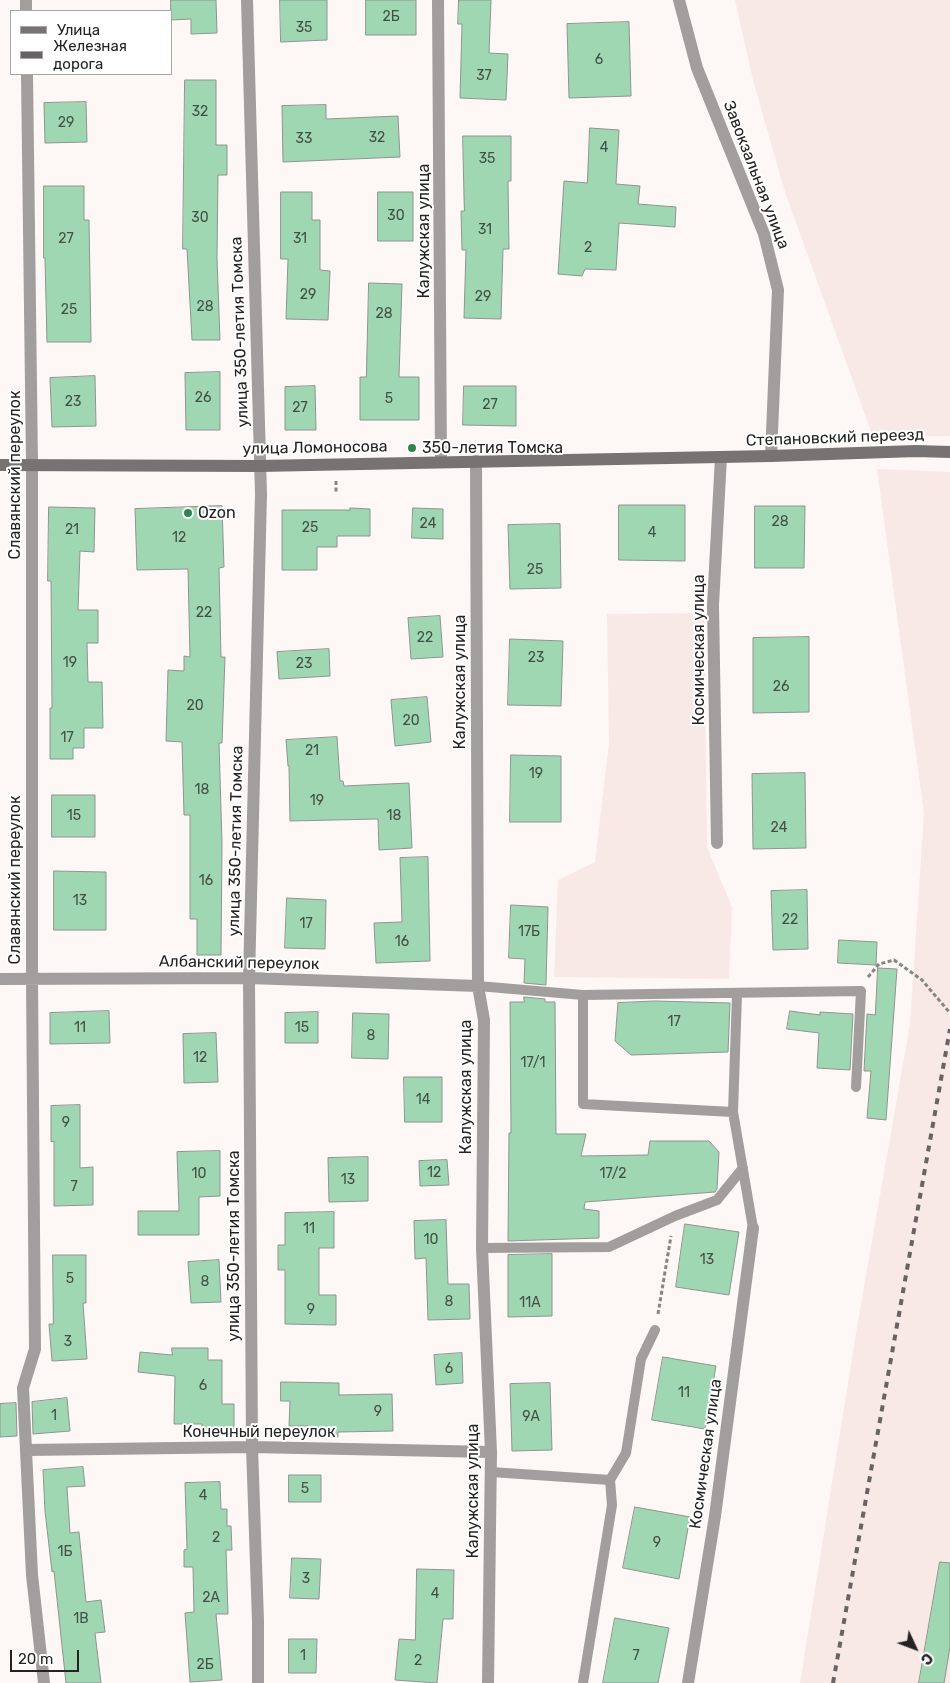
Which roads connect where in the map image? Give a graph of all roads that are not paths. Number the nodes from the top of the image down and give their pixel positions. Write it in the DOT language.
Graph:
graph roads {
  1 [pos="247,0"];
  2 [pos="438,0"];
  3 [pos="679,0"];
  4 [pos="27,75"];
  5 [pos="950,452"];
  6 [pos="771,456"];
  7 [pos="721,457"];
  8 [pos="441,461"];
  9 [pos="476,461"];
  10 [pos="32,464"];
  11 [pos="0,465"];
  12 [pos="259,466"];
  13 [pos="718,843"];
  14 [pos="32,978"];
  15 [pos="249,978"];
  16 [pos="0,979"];
  17 [pos="478,986"];
  18 [pos="737,994"];
  19 [pos="583,995"];
  20 [pos="856,1087"];
  21 [pos="733,1112"];
  22 [pos="743,1168"];
  23 [pos="753,1228"];
  24 [pos="482,1248"];
  25 [pos="655,1330"];
  26 [pos="252,1447"];
  27 [pos="26,1450"];
  28 [pos="491,1452"];
  29 [pos="491,1472"];
  30 [pos="610,1480"];
  31 [pos="44,1683"];
  32 [pos="258,1683"];
  33 [pos="488,1683"];
  34 [pos="583,1683"];
  35 [pos="688,1683"];
  1 -- 12 [label="street, улица 350-летия Томска"];
  2 -- 8 [label="street, Калужская улица"];
  3 -- 6 [label="street, Завокзальная улица"];
  4 -- 10 [label="street, Славянский переулок"];
  5 -- 6 [label="street, Степановский переезд"];
  6 -- 7 [label="street, Степановский переезд"];
  7 -- 9 [label="street, улица Ломоносова"];
  7 -- 13 [label="street, Космическая улица"];
  8 -- 9 [label="street, улица Ломоносова"];
  8 -- 12 [label="street, улица Ломоносова"];
  9 -- 17 [label="street, Калужская улица"];
  10 -- 11 [label="street, улица Ломоносова"];
  10 -- 12 [label="street, улица Ломоносова"];
  10 -- 14 [label="street, Славянский переулок"];
  12 -- 15 [label="street, улица 350-летия Томска"];
  14 -- 15 [label="street, Албанский переулок"];
  14 -- 16 [label="street, Албанский переулок"];
  14 -- 27 [label="street, Славянский переулок"];
  15 -- 17 [label="street, Албанский переулок"];
  15 -- 26 [label="street, улица 350-летия Томска"];
  17 -- 19 [label="lane"];
  17 -- 24 [label="street, Калужская улица"];
  18 -- 19 [label="lane"];
  18 -- 20 [label="lane"];
  18 -- 21 [label="lane"];
  19 -- 21 [label="lane"];
  21 -- 22 [label="lane"];
  22 -- 23 [label="lane"];
  22 -- 24 [label="lane"];
  23 -- 35 [label="street, Космическая улица"];
  24 -- 28 [label="street, Калужская улица"];
  25 -- 30 [label="lane"];
  26 -- 27 [label="street, Конечный переулок"];
  26 -- 28 [label="street, Конечный переулок"];
  26 -- 32 [label="street, улица 350-летия Томска"];
  27 -- 31 [label="street, Славянский переулок"];
  28 -- 29 [label="street, Калужская улица"];
  29 -- 30 [label="lane"];
  29 -- 33 [label="street, Калужская улица"];
  30 -- 34 [label="lane"];
}
